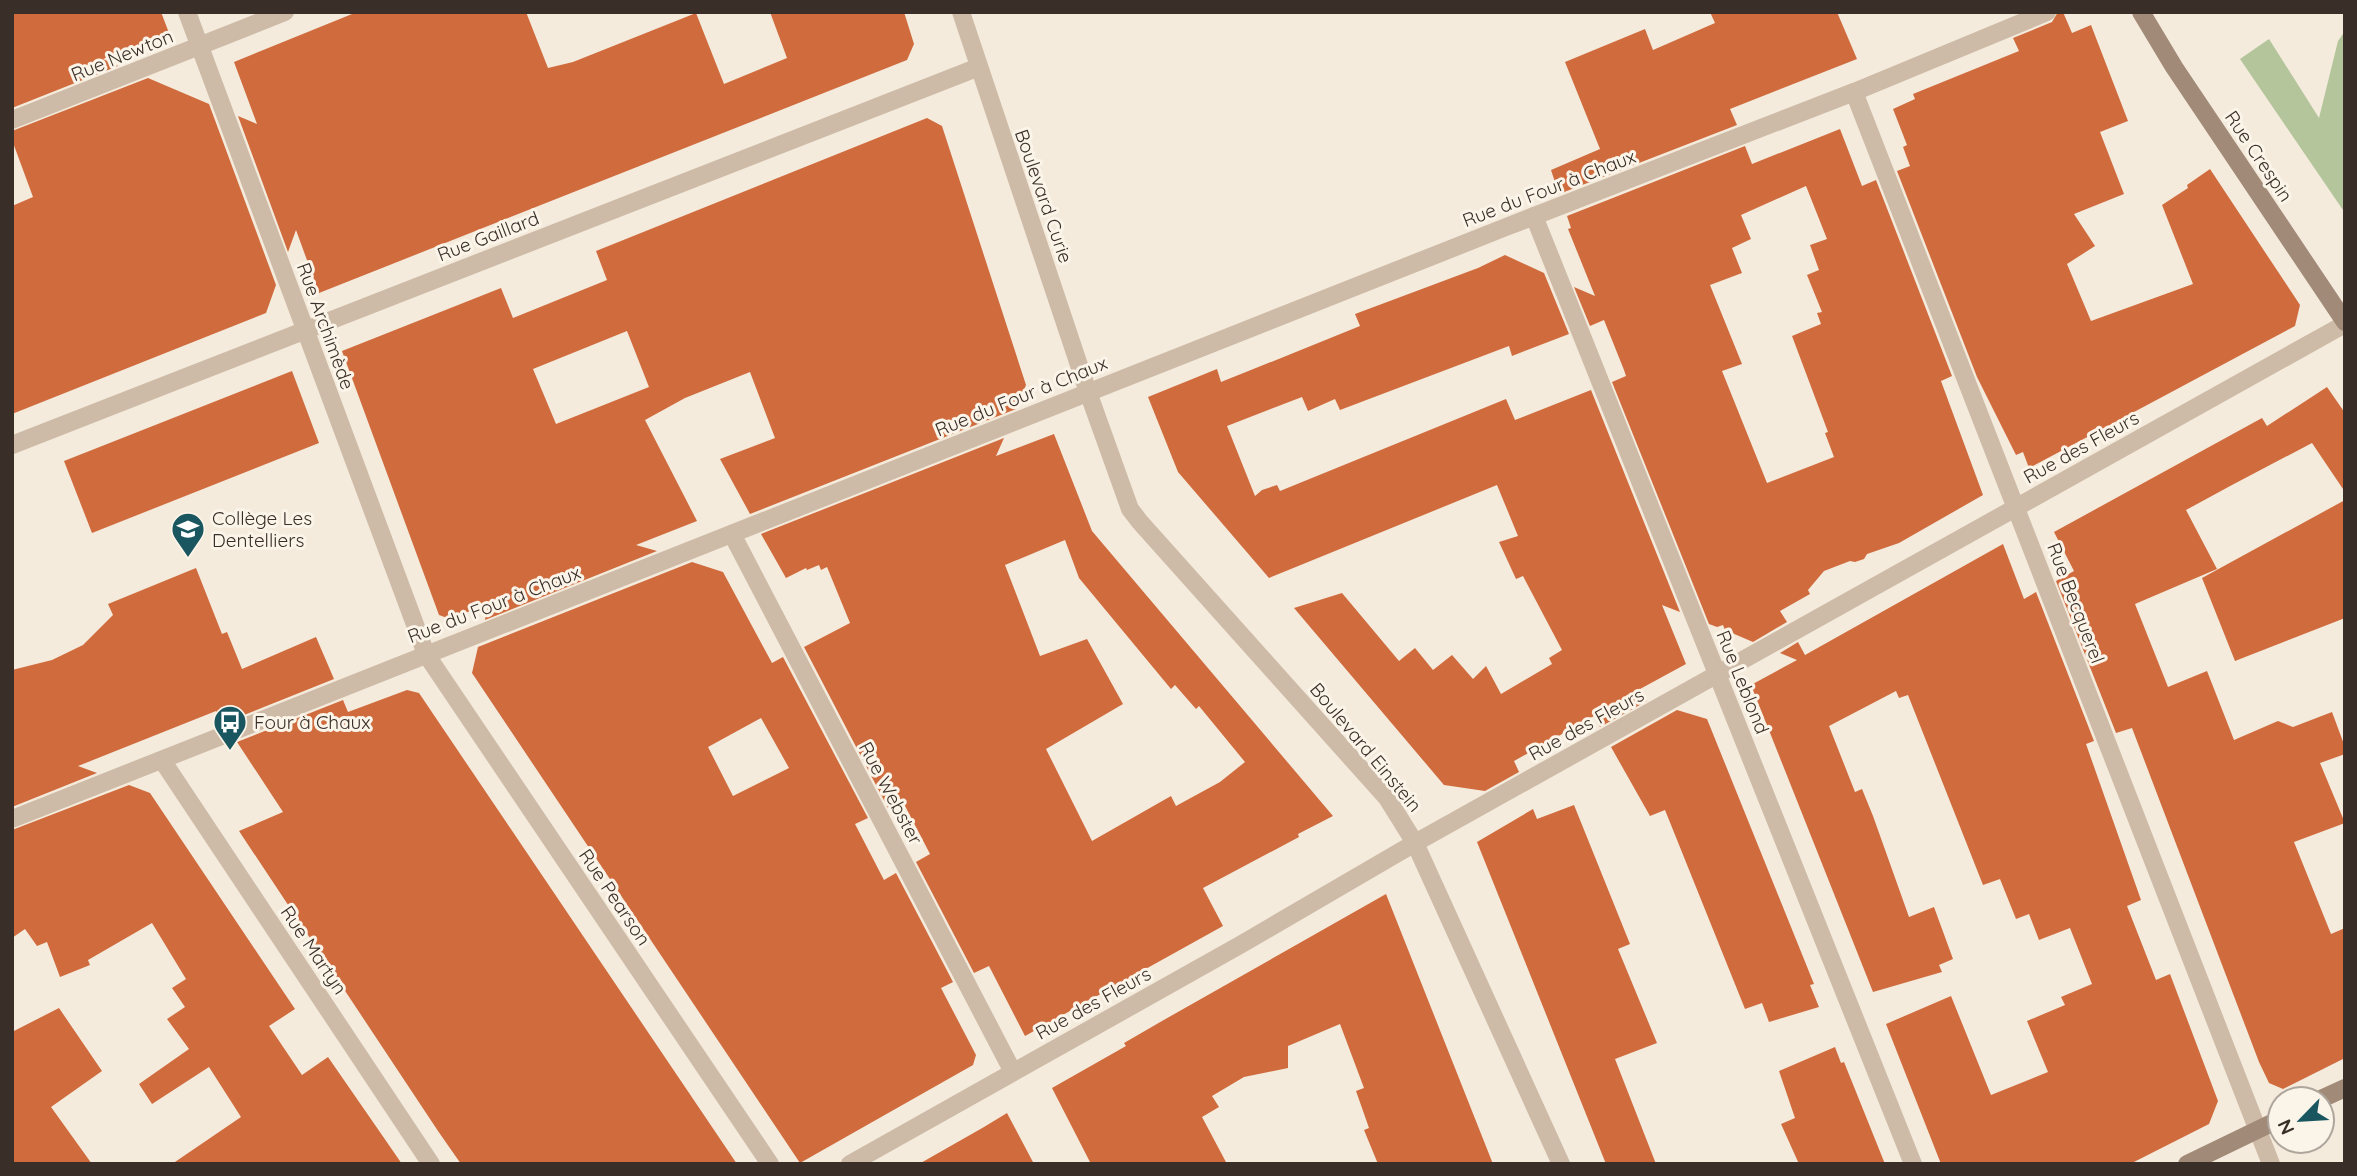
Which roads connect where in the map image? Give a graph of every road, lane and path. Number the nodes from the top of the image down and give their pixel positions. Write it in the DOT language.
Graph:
graph roads {
  1 [pos="187,12"];
  2 [pos="285,12"];
  3 [pos="961,12"];
  4 [pos="2047,12"];
  5 [pos="2141,12"];
  6 [pos="200,46"];
  7 [pos="979,66"];
  8 [pos="1854,92"];
  9 [pos="12,121"];
  10 [pos="1534,216"];
  11 [pos="2345,323"];
  12 [pos="305,329"];
  13 [pos="1087,392"];
  14 [pos="12,446"];
  15 [pos="2016,507"];
  16 [pos="732,534"];
  17 [pos="426,654"];
  18 [pos="1717,675"];
  19 [pos="162,760"];
  20 [pos="12,819"];
  21 [pos="1415,844"];
  22 [pos="1013,1072"];
  23 [pos="2266,1126"];
  24 [pos="2258,1130"];
  25 [pos="431,1164"];
  26 [pos="770,1164"];
  27 [pos="850,1164"];
  28 [pos="1561,1164"];
  29 [pos="1913,1164"];
  30 [pos="2187,1164"];
  31 [pos="2271,1164"];
  1 -- 6 [label="street, Rue Archimède"];
  2 -- 6 [label="street, Rue Newton"];
  3 -- 7 [label="street, Boulevard Curie"];
  4 -- 8 [label="street, Rue du Four à Chaux"];
  5 -- 11 [label="main road, Rue Crespin"];
  6 -- 9 [label="street, Rue Newton"];
  6 -- 12 [label="street, Rue Archimède"];
  7 -- 12 [label="street, Rue Gaillard"];
  7 -- 13 [label="street, Boulevard Curie"];
  8 -- 10 [label="street, Rue du Four à Chaux"];
  8 -- 15 [label="street, Rue Becquerel"];
  10 -- 13 [label="street, Rue du Four à Chaux"];
  10 -- 18 [label="street, Rue Leblond"];
  11 -- 15 [label="street, Rue des Fleurs"];
  12 -- 14 [label="street, Rue Gaillard"];
  12 -- 17 [label="street, Rue Archimède"];
  13 -- 16 [label="street, Rue du Four à Chaux"];
  13 -- 21 [label="street, Boulevard Einstein"];
  15 -- 18 [label="street, Rue des Fleurs"];
  15 -- 24 [label="street, Rue Becquerel"];
  16 -- 17 [label="street, Rue du Four à Chaux"];
  16 -- 22 [label="street, Rue Webster"];
  17 -- 19 [label="street, Rue du Four à Chaux"];
  17 -- 26 [label="street, Rue Pearson"];
  18 -- 21 [label="street, Rue des Fleurs"];
  18 -- 29 [label="street, Rue Leblond"];
  19 -- 20 [label="street, Rue du Four à Chaux"];
  19 -- 25 [label="street, Rue Martyn"];
  21 -- 22 [label="street, Rue des Fleurs"];
  21 -- 28 [label="street, Boulevard Einstein"];
  22 -- 27 [label="street, Rue des Fleurs"];
  23 -- 24 [label="main road"];
  24 -- 30 [label="main road"];
  24 -- 31 [label="street, Rue Becquerel"];
}
